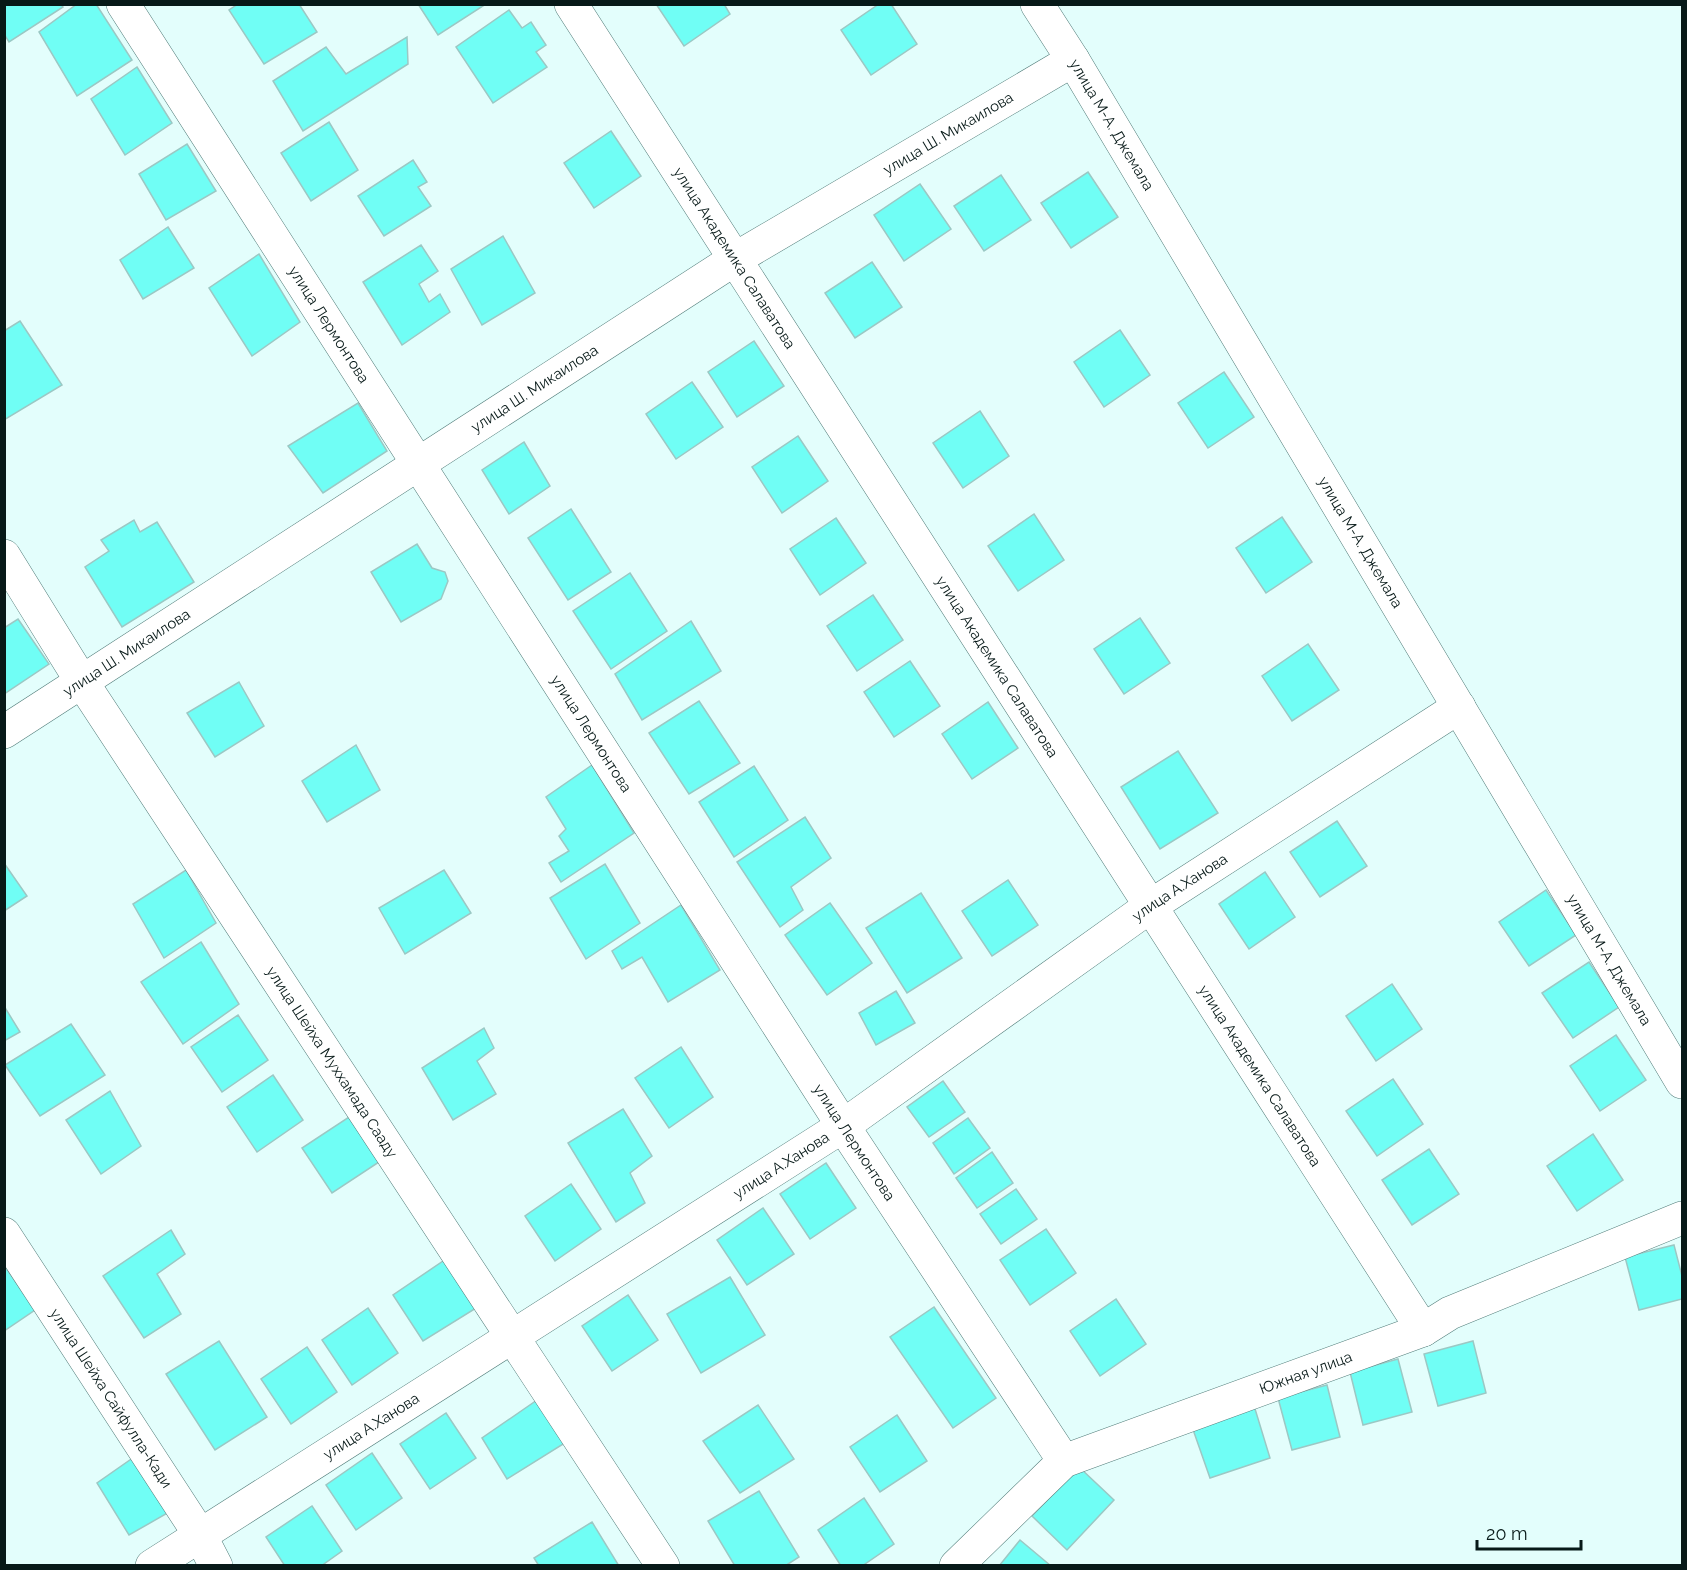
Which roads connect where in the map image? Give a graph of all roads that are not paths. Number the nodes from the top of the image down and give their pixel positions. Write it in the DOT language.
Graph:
graph roads {
  1 [pos="123,4"];
  2 [pos="571,4"];
  3 [pos="1037,4"];
  4 [pos="1073,60"];
  5 [pos="735,259"];
  6 [pos="418,464"];
  7 [pos="4,556"];
  8 [pos="82,682"];
  9 [pos="1459,707"];
  10 [pos="4,732"];
  11 [pos="1152,905"];
  12 [pos="1683,1082"];
  13 [pos="843,1125"];
  14 [pos="1683,1218"];
  15 [pos="4,1234"];
  16 [pos="1423,1330"];
  17 [pos="512,1336"];
  18 [pos="1064,1461"];
  19 [pos="200,1535"];
  20 [pos="152,1566"];
  21 [pos="216,1566"];
  22 [pos="663,1566"];
  23 [pos="956,1566"];
  1 -- 6 [label="street, улица Лермонтова"];
  2 -- 5 [label="street, улица Академика Салаватова"];
  3 -- 4 [label="street, улица М-А. Джемала"];
  4 -- 5 [label="street, улица Ш. Микаилова"];
  4 -- 9 [label="street, улица М-А. Джемала"];
  5 -- 6 [label="street, улица Ш. Микаилова"];
  5 -- 11 [label="street, улица Академика Салаватова"];
  6 -- 8 [label="street, улица Ш. Микаилова"];
  6 -- 13 [label="street, улица Лермонтова"];
  7 -- 8 [label="street, улица Шейха Муххамада Сааду"];
  8 -- 10 [label="street, улица Ш. Микаилова"];
  8 -- 17 [label="street, улица Шейха Муххамада Сааду"];
  9 -- 11 [label="street, улица А.Ханова"];
  9 -- 12 [label="street, улица М-А. Джемала"];
  11 -- 13 [label="street, улица А.Ханова"];
  11 -- 16 [label="street, улица Академика Салаватова"];
  13 -- 17 [label="street, улица А.Ханова"];
  13 -- 18 [label="street, улица Лермонтова"];
  14 -- 16 [label="street, Южная улица"];
  15 -- 19 [label="street, улица Шейха Сайфулла-Кади"];
  16 -- 18 [label="street, Южная улица"];
  17 -- 19 [label="street, улица А.Ханова"];
  17 -- 22 [label="street, улица Шейха Муххамада Сааду"];
  18 -- 23 [label="street, Южная улица"];
  19 -- 20 [label="street, улица А.Ханова"];
  19 -- 21 [label="street, улица Шейха Сайфулла-Кади"];
}
